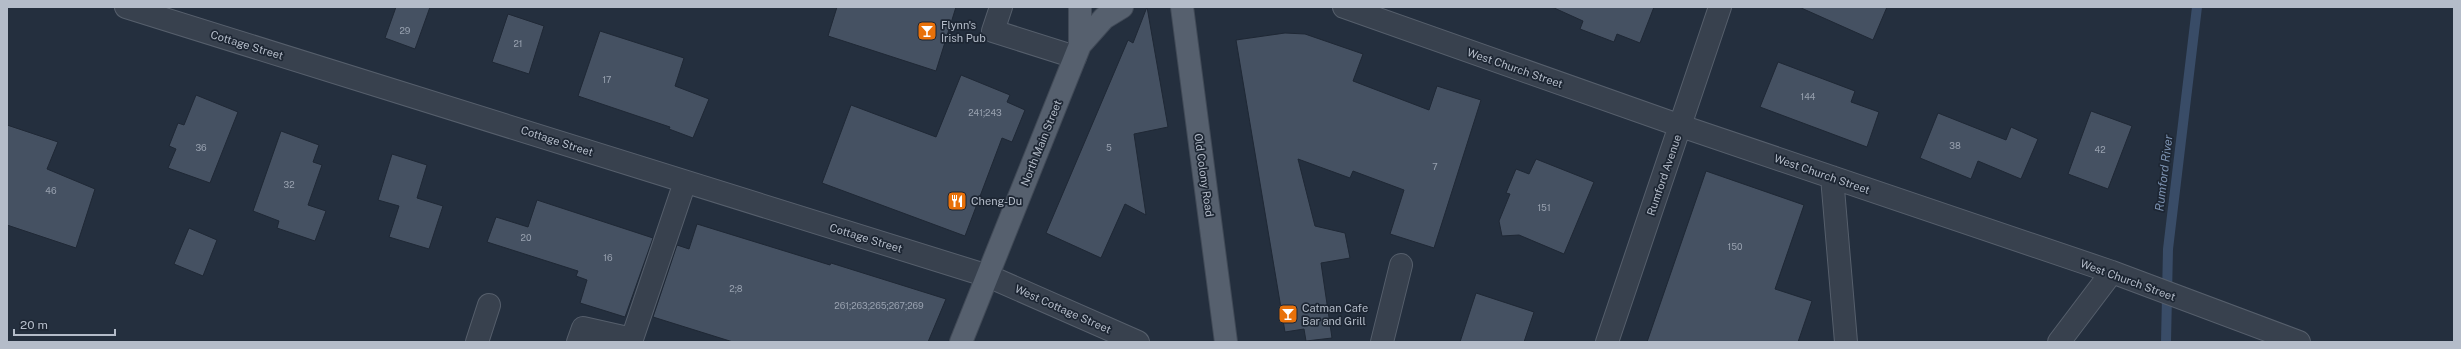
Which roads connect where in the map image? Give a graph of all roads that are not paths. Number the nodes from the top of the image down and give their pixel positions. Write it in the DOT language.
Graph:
graph roads {
  1 [pos="126,7"];
  2 [pos="1001,7"];
  3 [pos="1080,7"];
  4 [pos="1122,7"];
  5 [pos="1182,7"];
  6 [pos="1344,7"];
  7 [pos="1720,7"];
  8 [pos="1078,51"];
  9 [pos="1681,126"];
  10 [pos="1832,177"];
  11 [pos="685,182"];
  12 [pos="1401,265"];
  13 [pos="988,276"];
  14 [pos="2121,277"];
  15 [pos="489,305"];
  16 [pos="1223,341"];
  17 [pos="477,342"];
  18 [pos="578,342"];
  19 [pos="961,342"];
  20 [pos="1138,342"];
  21 [pos="1382,342"];
  22 [pos="1607,342"];
  23 [pos="1846,342"];
  24 [pos="2059,342"];
  25 [pos="2299,342"];
  1 -- 11 [label="street, Cottage Street"];
  2 -- 8 [label="street"];
  3 -- 8 [label="main road, North Main Street"];
  4 -- 8 [label="main road"];
  5 -- 16 [label="main road, Old Colony Road"];
  6 -- 9 [label="street, West Church Street"];
  7 -- 9 [label="street, Rumford Avenue"];
  8 -- 13 [label="main road, North Main Street"];
  9 -- 10 [label="street, West Church Street"];
  9 -- 22 [label="street, Rumford Avenue"];
  10 -- 14 [label="street, West Church Street"];
  10 -- 23 [label="street"];
  11 -- 13 [label="street, Cottage Street"];
  11 -- 18 [label="street"];
  12 -- 21 [label="street"];
  13 -- 19 [label="main road, North Main Street"];
  13 -- 20 [label="street, West Cottage Street"];
  14 -- 24 [label="street"];
  14 -- 25 [label="street, West Church Street"];
  15 -- 17 [label="street"];
}
